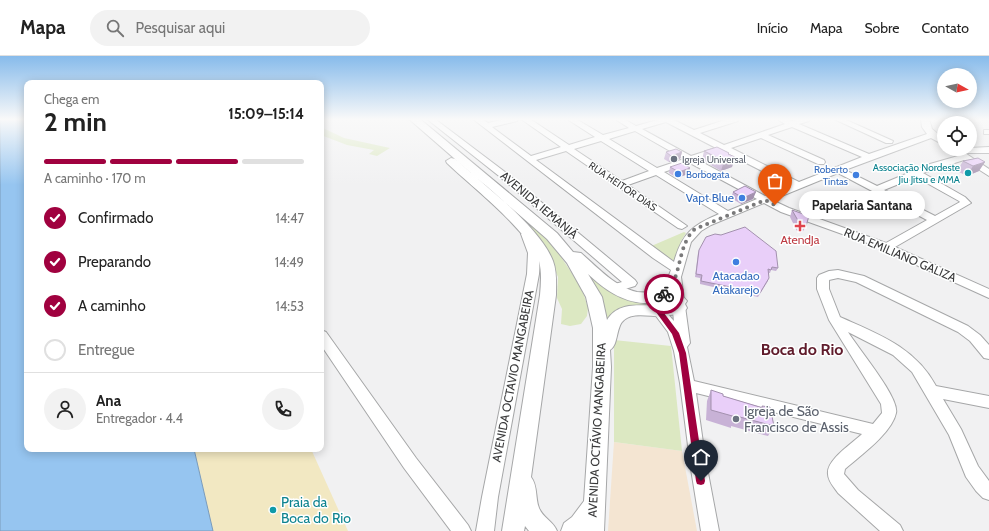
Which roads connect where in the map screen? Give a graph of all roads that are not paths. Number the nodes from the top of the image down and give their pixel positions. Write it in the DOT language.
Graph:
graph roads {
  1 [pos="430,141"];
  2 [pos="442,141"];
  3 [pos="444,141"];
  4 [pos="460,141"];
  5 [pos="506,141"];
  6 [pos="559,141"];
  7 [pos="588,141"];
  8 [pos="609,141"];
  9 [pos="657,141"];
  10 [pos="709,141"];
  11 [pos="744,141"];
  12 [pos="775,141"];
  13 [pos="832,141"];
  14 [pos="914,141"];
  15 [pos="447,145"];
  16 [pos="568,147"];
  17 [pos="723,148"];
  18 [pos="977,150"];
  19 [pos="989,150"];
  20 [pos="869,157"];
  21 [pos="965,157"];
  22 [pos="529,159"];
  23 [pos="691,160"];
  24 [pos="821,162"];
  25 [pos="977,165"];
  26 [pos="989,165"];
  27 [pos="839,170"];
  28 [pos="658,171"];
  29 [pos="916,173"];
  30 [pos="989,173"];
  31 [pos="621,184"];
  32 [pos="799,186"];
  33 [pos="876,190"];
  34 [pos="765,200"];
  35 [pos="727,215"];
  36 [pos="934,220"];
  37 [pos="520,224"];
  38 [pos="682,226"];
  39 [pos="552,236"];
  40 [pos="887,247"];
  41 [pos="676,272"];
  42 [pos="615,288"];
  43 [pos="989,294"];
  44 [pos="658,304"];
  45 [pos="679,304"];
  46 [pos="836,320"];
  47 [pos="324,338"];
  48 [pos="682,353"];
  49 [pos="989,354"];
  50 [pos="602,367"];
  51 [pos="687,385"];
  52 [pos="932,391"];
  53 [pos="989,402"];
  54 [pos="876,431"];
  55 [pos="522,463"];
  56 [pos="989,492"];
  57 [pos="594,504"];
  58 [pos="462,531"];
  59 [pos="485,531"];
  60 [pos="513,531"];
  61 [pos="546,531"];
  62 [pos="572,531"];
  63 [pos="593,531"];
  64 [pos="710,531"];
  65 [pos="894,531"];
  1 -- 37 [label="main road"];
  2 -- 15 [label="main road, AVENIDA OCTÁVIO MANGABEIRA"];
  3 -- 15 [label="main road"];
  4 -- 42 [label="street, AVENIDA IEMANJÁ"];
  5 -- 22 [label="street"];
  6 -- 16 [label="street, RUA HEITOR DIAS"];
  7 -- 16 [label="street"];
  8 -- 28 [label="street"];
  9 -- 23 [label="street, RUA EMILIANO GALIZA"];
  10 -- 17 [label="street"];
  11 -- 17 [label="street"];
  12 -- 24 [label="street"];
  13 -- 20 [label="street"];
  14 -- 20 [label="street"];
  15 -- 39 [label="main road, AVENIDA OCTÁVIO MANGABEIRA"];
  16 -- 22 [label="street"];
  16 -- 31 [label="street, RUA HEITOR DIAS"];
  17 -- 23 [label="street"];
  17 -- 32 [label="street"];
  18 -- 19 [label="street"];
  20 -- 27 [label="street"];
  21 -- 25 [label="street"];
  21 -- 29 [label="street"];
  22 -- 41 [label="street"];
  23 -- 28 [label="street"];
  23 -- 34 [label="street, RUA EMILIANO GALIZA"];
  25 -- 26 [label="street"];
  25 -- 30 [label="street"];
  27 -- 32 [label="street"];
  27 -- 33 [label="street"];
  28 -- 31 [label="street"];
  28 -- 35 [label="street"];
  29 -- 33 [label="street"];
  29 -- 36 [label="street"];
  31 -- 38 [label="street, RUA HEITOR DIAS"];
  32 -- 34 [label="street"];
  33 -- 36 [label="street"];
  34 -- 35 [label="street"];
  34 -- 40 [label="street, RUA EMILIANO GALIZA"];
  35 -- 41 [label="street"];
  36 -- 40 [label="street"];
  37 -- 55 [label="main road"];
  37 -- 59 [label="street, AVENIDA OCTAVIO MANGABEIRA"];
  39 -- 42 [label="main road"];
  39 -- 50 [label="main road, AVENIDA OCTÁVIO MANGABEIRA"];
  40 -- 43 [label="street, RUA EMILIANO GALIZA"];
  41 -- 44 [label="street"];
  41 -- 45 [label="street"];
  42 -- 44 [label="main road"];
  44 -- 45 [label="main road"];
  44 -- 48 [label="street"];
  44 -- 50 [label="main road"];
  45 -- 48 [label="street"];
  46 -- 49 [label="street"];
  46 -- 52 [label="street"];
  46 -- 54 [label="street"];
  47 -- 58 [label="street"];
  48 -- 51 [label="street"];
  50 -- 57 [label="main road, AVENIDA OCTÁVIO MANGABEIRA"];
  51 -- 54 [label="street"];
  51 -- 64 [label="street"];
  52 -- 53 [label="street"];
  52 -- 56 [label="street"];
  54 -- 65 [label="street"];
  55 -- 60 [label="main road"];
  55 -- 61 [label="main road"];
  57 -- 62 [label="main road"];
  57 -- 63 [label="main road, AVENIDA OCTÁVIO MANGABEIRA"];
}
